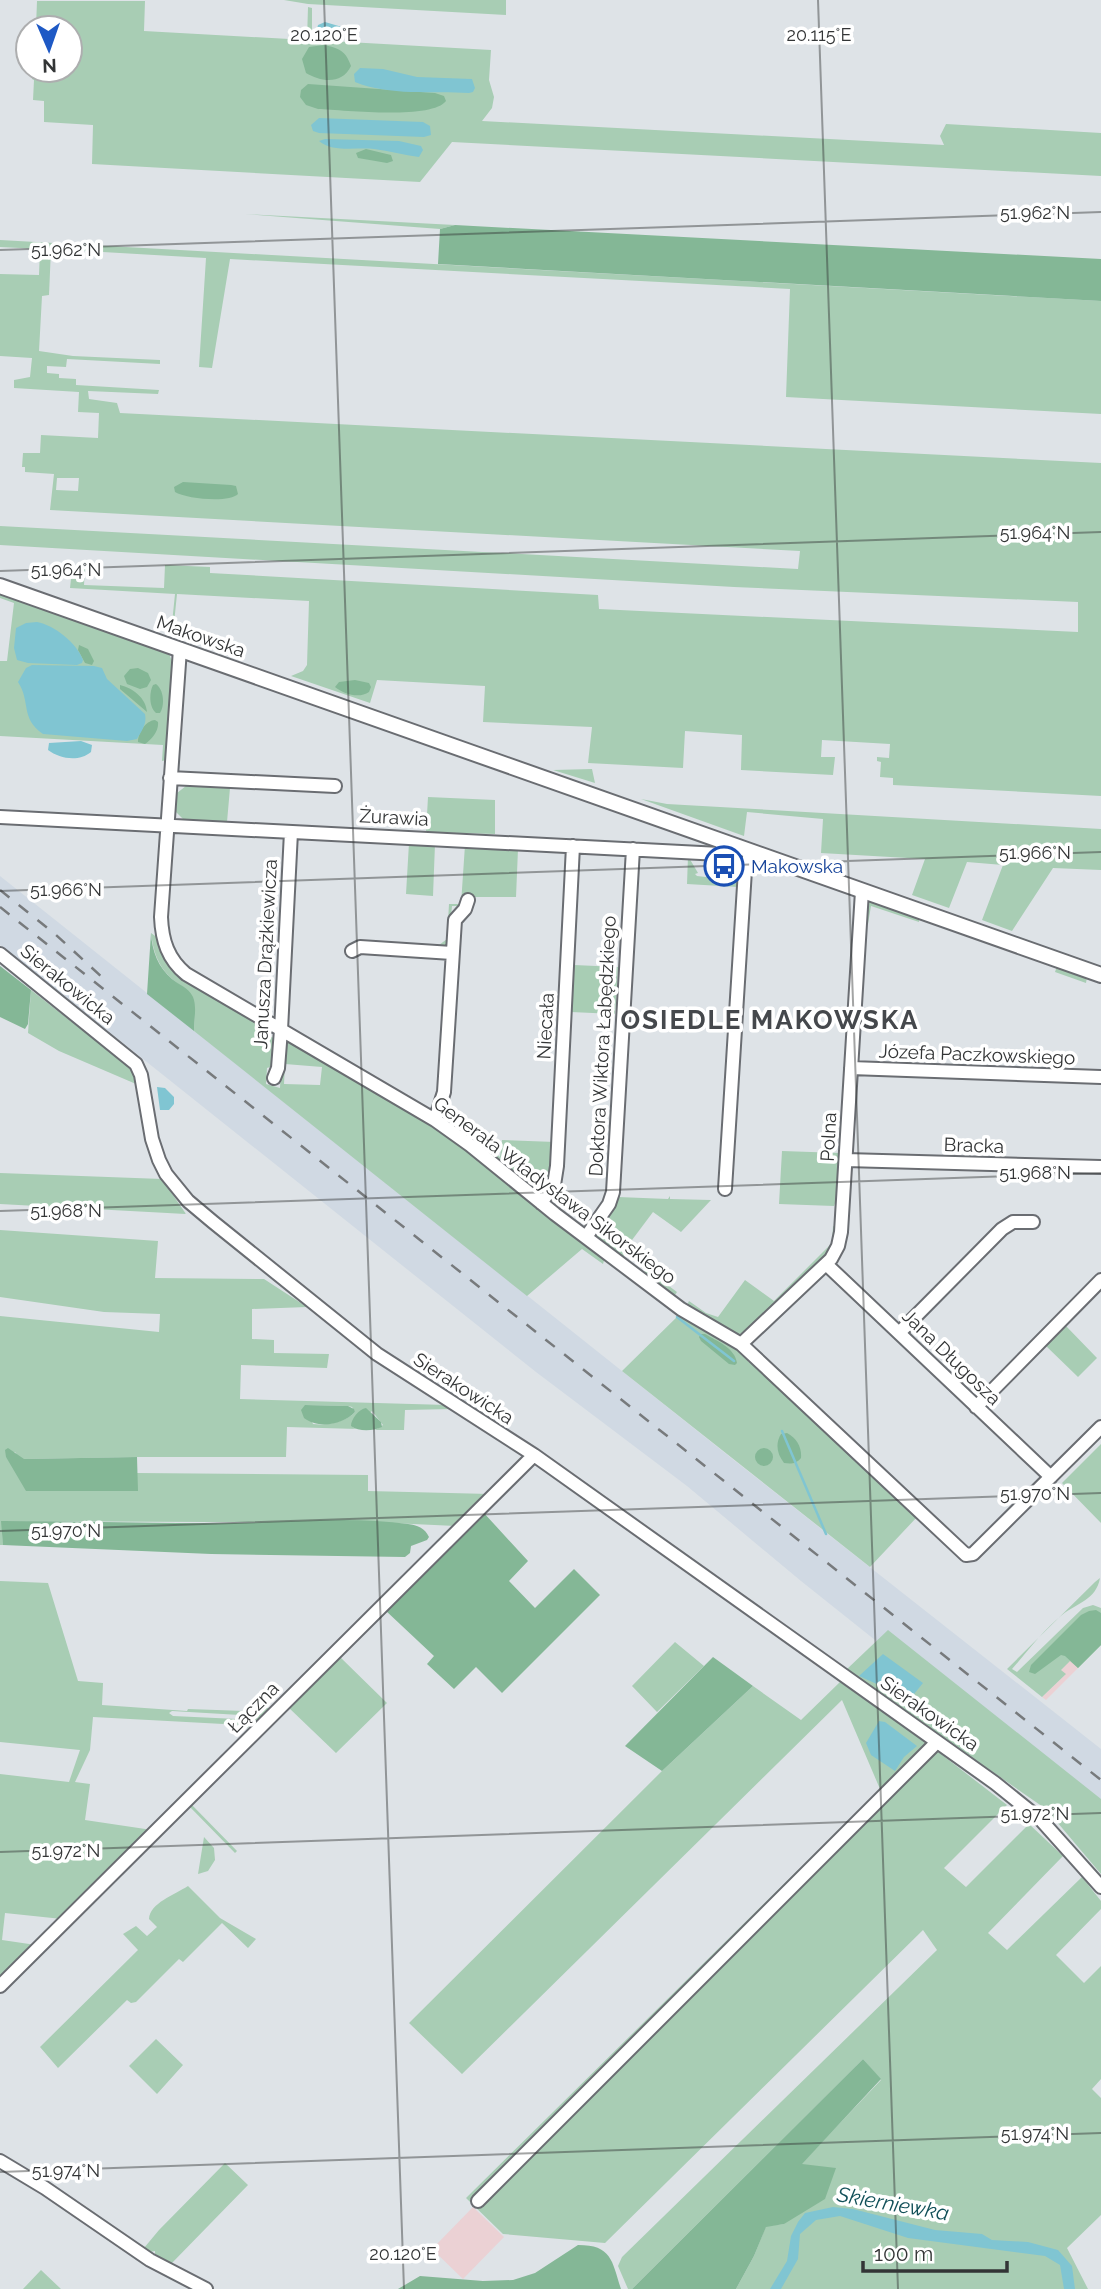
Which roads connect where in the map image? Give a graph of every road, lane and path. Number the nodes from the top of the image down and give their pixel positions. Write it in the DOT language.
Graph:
graph roads {
  1 [pos="0,586"];
  2 [pos="180,649"];
  3 [pos="170,778"];
  4 [pos="335,786"];
  5 [pos="0,817"];
  6 [pos="53,819"];
  7 [pos="166,826"];
  8 [pos="50,832"];
  9 [pos="291,832"];
  10 [pos="724,842"];
  11 [pos="573,846"];
  12 [pos="633,849"];
  13 [pos="751,851"];
  14 [pos="862,891"];
  15 [pos="468,900"];
  16 [pos="352,951"];
  17 [pos="452,953"];
  18 [pos="0,954"];
  19 [pos="1101,975"];
  20 [pos="281,1030"];
  21 [pos="851,1068"];
  22 [pos="1101,1077"];
  23 [pos="274,1078"];
  24 [pos="435,1120"];
  25 [pos="846,1160"];
  26 [pos="1101,1167"];
  27 [pos="725,1189"];
  28 [pos="541,1203"];
  29 [pos="1033,1222"];
  30 [pos="586,1237"];
  31 [pos="826,1264"];
  32 [pos="1101,1280"];
  33 [pos="900,1333"];
  34 [pos="741,1344"];
  35 [pos="976,1407"];
  36 [pos="1101,1427"];
  37 [pos="534,1455"];
  38 [pos="1051,1478"];
  39 [pos="937,1742"];
  40 [pos="1101,1887"];
  41 [pos="0,1986"];
  42 [pos="0,2161"];
  43 [pos="478,2202"];
  44 [pos="206,2289"];
  1 -- 2 [label="street, Makowska"];
  2 -- 3 [label="street, Generała Władysława Sikorskiego"];
  2 -- 10 [label="street, Makowska"];
  3 -- 4 [label="street"];
  3 -- 7 [label="street, Generała Władysława Sikorskiego"];
  5 -- 6 [label="street, Żurawia"];
  6 -- 7 [label="street, Żurawia"];
  6 -- 8 [label="street"];
  7 -- 9 [label="street, Żurawia"];
  7 -- 20 [label="street, Generała Władysława Sikorskiego"];
  9 -- 11 [label="street, Żurawia"];
  9 -- 20 [label="street, Janusza Drążkiewicza"];
  10 -- 12 [label="street, Żurawia"];
  10 -- 13 [label="street, Makowska"];
  11 -- 12 [label="street, Żurawia"];
  11 -- 28 [label="street, Niecała"];
  12 -- 30 [label="street, Doktora Wiktora Łabędzkiego"];
  13 -- 14 [label="street, Makowska"];
  13 -- 27 [label="street"];
  14 -- 19 [label="street, Makowska"];
  14 -- 21 [label="street, Polna"];
  15 -- 17 [label="street"];
  16 -- 17 [label="street"];
  17 -- 24 [label="street"];
  18 -- 37 [label="street, Sierakowicka"];
  20 -- 23 [label="street, Janusza Drążkiewicza"];
  20 -- 24 [label="street, Generała Władysława Sikorskiego"];
  21 -- 22 [label="street, Józefa Paczkowskiego"];
  21 -- 25 [label="street, Polna"];
  24 -- 28 [label="street, Generała Władysława Sikorskiego"];
  25 -- 26 [label="street, Bracka"];
  25 -- 31 [label="street, Polna"];
  28 -- 30 [label="street, Generała Władysława Sikorskiego"];
  29 -- 33 [label="street"];
  30 -- 34 [label="street, Generała Władysława Sikorskiego"];
  31 -- 33 [label="street, Jana Długosza"];
  31 -- 34 [label="street, Polna"];
  32 -- 35 [label="street"];
  33 -- 35 [label="street, Jana Długosza"];
  34 -- 38 [label="street, Generała Władysława Sikorskiego"];
  35 -- 38 [label="street, Jana Długosza"];
  36 -- 38 [label="street"];
  37 -- 39 [label="street, Sierakowicka"];
  37 -- 41 [label="street, Łączna"];
  39 -- 40 [label="street, Sierakowicka"];
  39 -- 43 [label="street"];
  42 -- 44 [label="street"];
}
